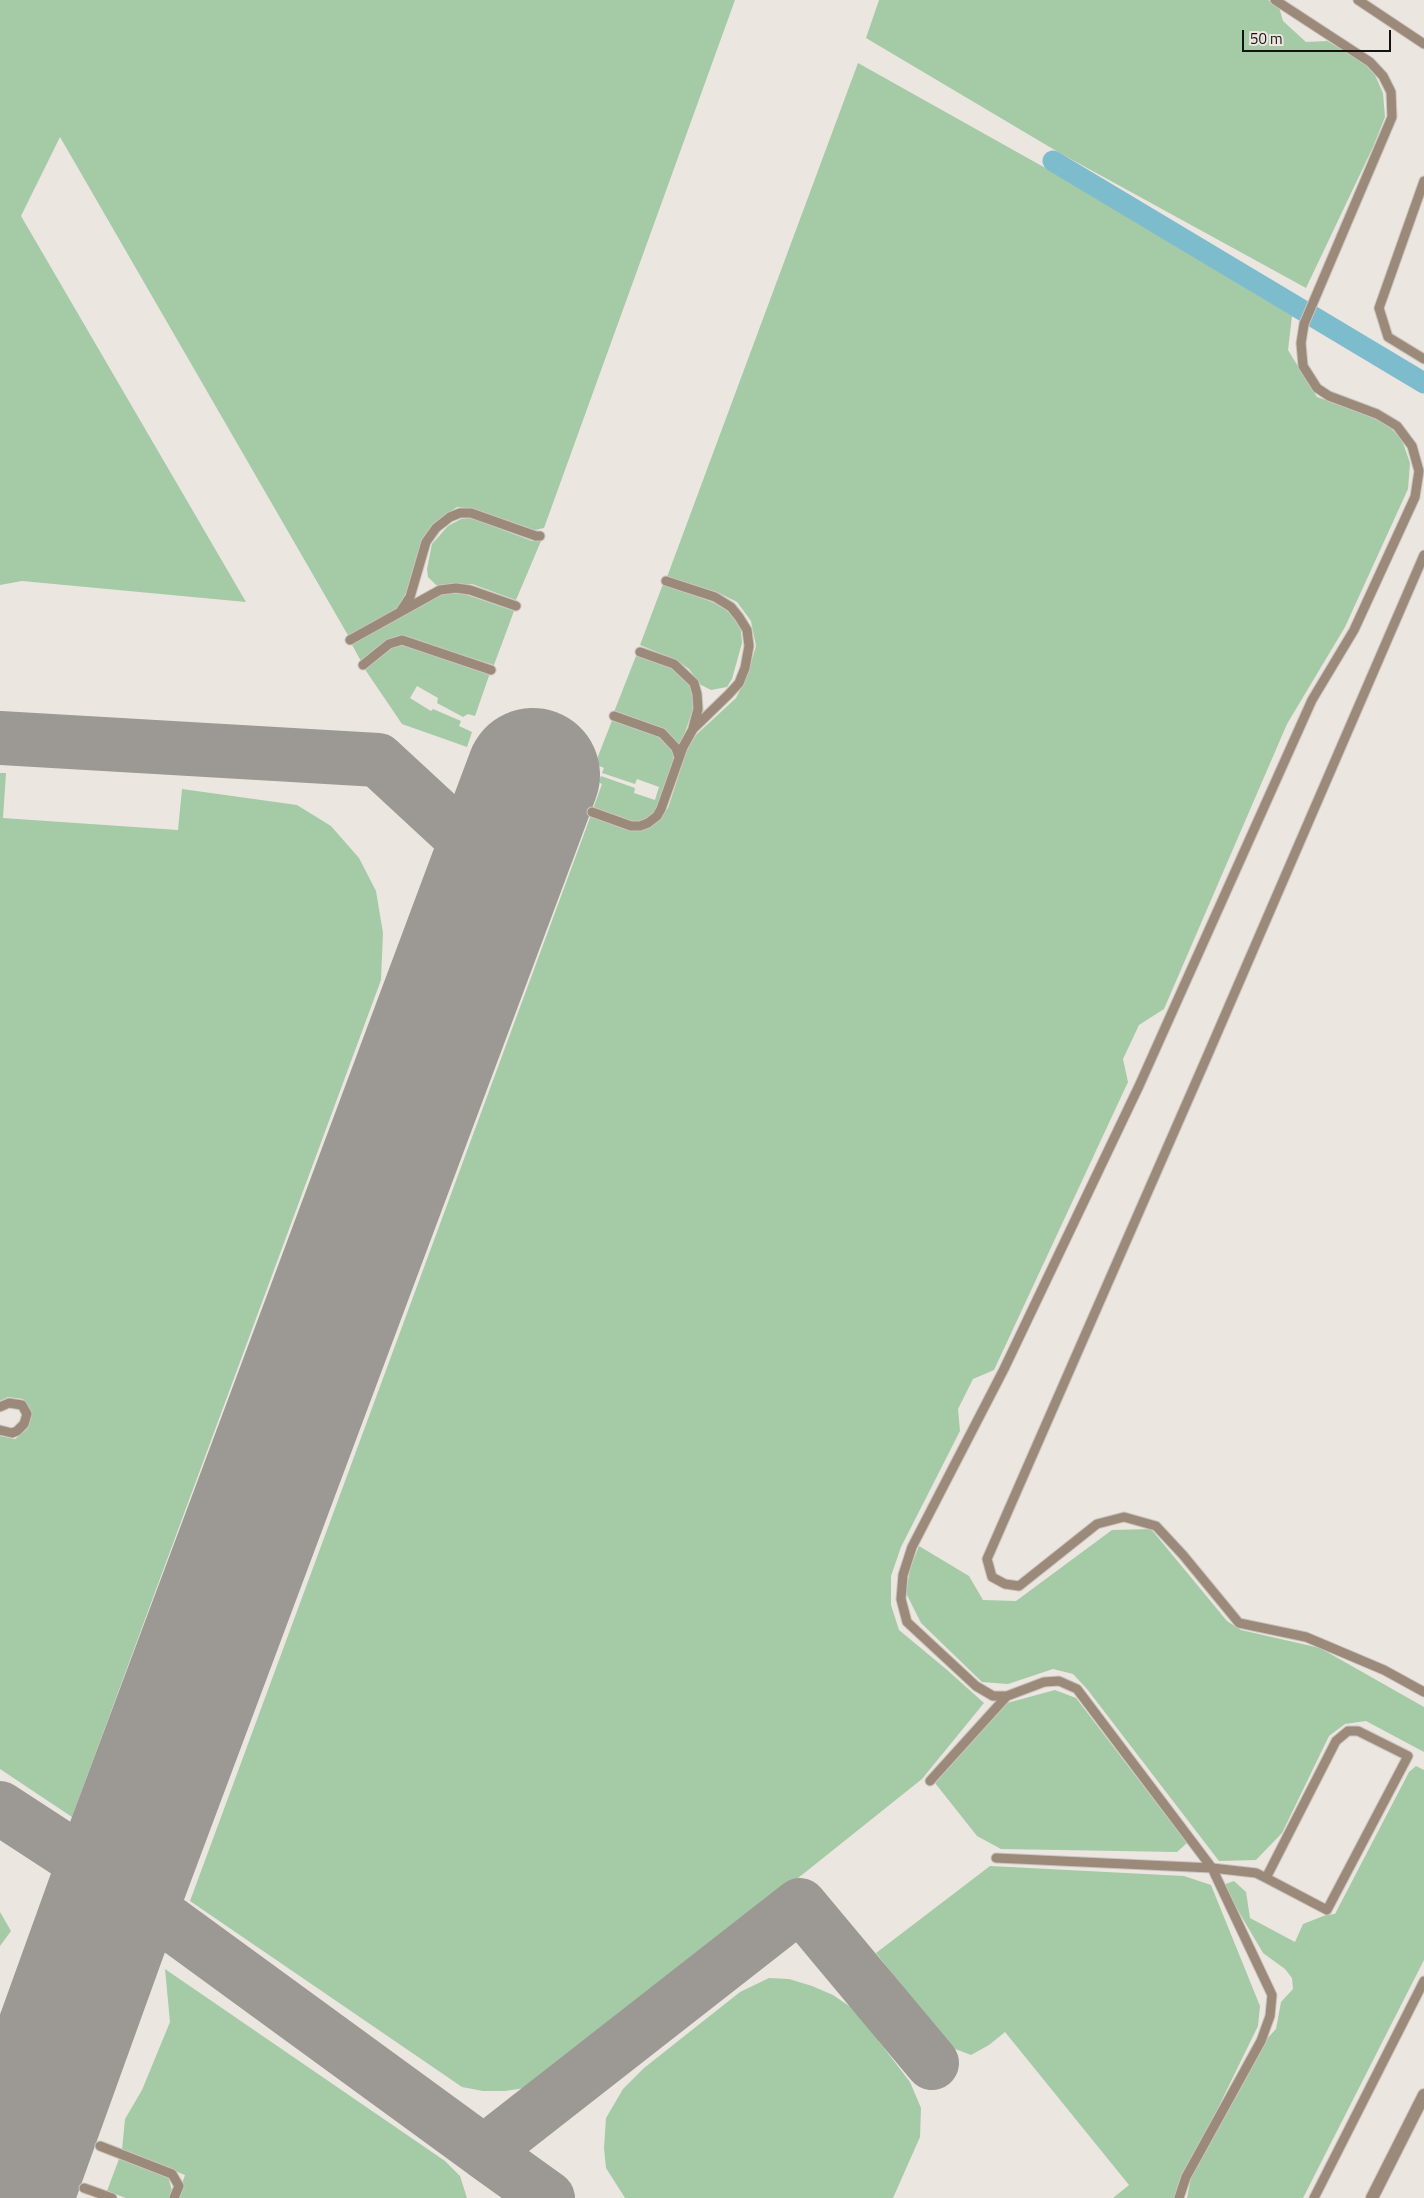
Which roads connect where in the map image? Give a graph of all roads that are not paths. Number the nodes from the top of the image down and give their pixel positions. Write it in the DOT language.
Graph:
graph roads {
  1 [pos="1275,0"];
  2 [pos="1358,0"];
  3 [pos="1424,44"];
  4 [pos="1424,181"];
  5 [pos="1424,359"];
  6 [pos="540,536"];
  7 [pos="1424,555"];
  8 [pos="666,581"];
  9 [pos="516,606"];
  10 [pos="400,612"];
  11 [pos="350,640"];
  12 [pos="640,652"];
  13 [pos="363,664"];
  14 [pos="491,670"];
  15 [pos="614,716"];
  16 [pos="693,729"];
  17 [pos="680,757"];
  18 [pos="592,812"];
  19 [pos="0,1407"];
  20 [pos="0,1430"];
  21 [pos="1422,1688"];
  22 [pos="1007,1696"];
  23 [pos="930,1781"];
  24 [pos="996,1858"];
  25 [pos="1212,1868"];
  26 [pos="1266,1878"];
  27 [pos="1424,1981"];
  28 [pos="1424,2095"];
  29 [pos="100,2146"];
  30 [pos="84,2188"];
  31 [pos="112,2198"];
  32 [pos="174,2198"];
  33 [pos="1179,2198"];
  34 [pos="1314,2198"];
  35 [pos="1372,2198"];
  1 -- 22 [label="lane"];
  2 -- 3 [label="lane"];
  4 -- 5 [label="lane"];
  6 -- 10 [label="lane"];
  7 -- 21 [label="lane"];
  8 -- 16 [label="lane"];
  9 -- 10 [label="lane"];
  10 -- 11 [label="lane"];
  12 -- 16 [label="lane"];
  13 -- 14 [label="lane"];
  15 -- 17 [label="lane"];
  16 -- 17 [label="lane"];
  17 -- 18 [label="lane"];
  19 -- 20 [label="lane"];
  22 -- 23 [label="lane"];
  22 -- 25 [label="lane"];
  24 -- 25 [label="lane"];
  25 -- 26 [label="lane"];
  25 -- 33 [label="lane"];
  26 -- 26 [label="lane"];
  27 -- 34 [label="lane"];
  28 -- 35 [label="street"];
  29 -- 32 [label="lane"];
  30 -- 31 [label="lane"];
}
